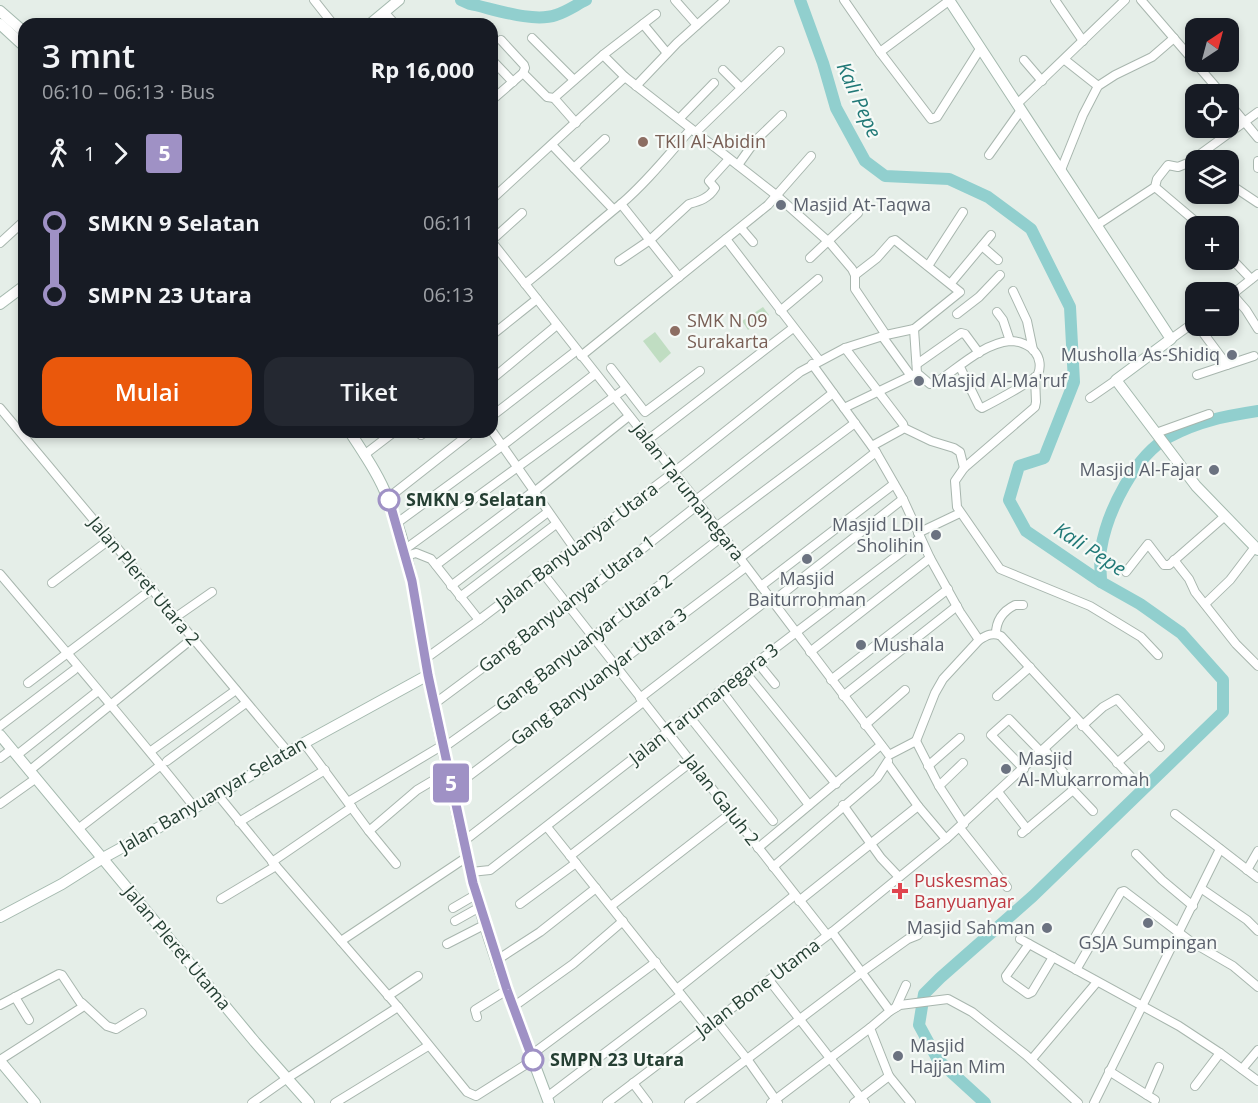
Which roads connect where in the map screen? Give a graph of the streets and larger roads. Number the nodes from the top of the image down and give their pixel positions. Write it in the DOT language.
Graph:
graph roads {
  1 [pos="314,0"];
  2 [pos="399,0"];
  3 [pos="675,0"];
  4 [pos="725,0"];
  5 [pos="843,0"];
  6 [pos="950,0"];
  7 [pos="1055,0"];
  8 [pos="1125,0"];
  9 [pos="1141,0"];
  10 [pos="0,11"];
  11 [pos="385,13"];
  12 [pos="656,14"];
  13 [pos="328,18"];
  14 [pos="378,18"];
  15 [pos="390,18"];
  16 [pos="0,24"];
  17 [pos="643,24"];
  18 [pos="697,25"];
  19 [pos="18,27"];
  20 [pos="532,38"];
  21 [pos="1174,38"];
  22 [pos="18,40"];
  23 [pos="501,40"];
  24 [pos="1083,41"];
  25 [pos="980,49"];
  26 [pos="780,51"];
  27 [pos="880,52"];
  28 [pos="667,53"];
  29 [pos="603,55"];
  30 [pos="1024,60"];
  31 [pos="1065,60"];
  32 [pos="498,66"];
  33 [pos="723,70"];
  34 [pos="523,73"];
  35 [pos="625,77"];
  36 [pos="574,80"];
  37 [pos="1042,81"];
  38 [pos="513,82"];
  39 [pos="714,83"];
  40 [pos="1213,84"];
  41 [pos="636,86"];
  42 [pos="1098,86"];
  43 [pos="741,87"];
  44 [pos="498,95"];
  45 [pos="554,98"];
  46 [pos="1019,107"];
  47 [pos="1258,112"];
  48 [pos="782,115"];
  49 [pos="1239,115"];
  50 [pos="679,119"];
  51 [pos="1245,122"];
  52 [pos="576,123"];
  53 [pos="693,131"];
  54 [pos="1258,138"];
  55 [pos="605,139"];
  56 [pos="552,145"];
  57 [pos="1207,150"];
  58 [pos="989,155"];
  59 [pos="811,156"];
  60 [pos="729,159"];
  61 [pos="1258,161"];
  62 [pos="1185,164"];
  63 [pos="738,165"];
  64 [pos="573,168"];
  65 [pos="1258,168"];
  66 [pos="1061,170"];
  67 [pos="1155,187"];
  68 [pos="1239,190"];
  69 [pos="498,194"];
  70 [pos="776,195"];
  71 [pos="1258,203"];
  72 [pos="621,204"];
  73 [pos="613,209"];
  74 [pos="963,212"];
  75 [pos="522,213"];
  76 [pos="858,213"];
  77 [pos="1189,216"];
  78 [pos="1097,225"];
  79 [pos="18,226"];
  80 [pos="741,228"];
  81 [pos="498,235"];
  82 [pos="991,235"];
  83 [pos="650,240"];
  84 [pos="726,240"];
  85 [pos="753,242"];
  86 [pos="828,242"];
  87 [pos="0,243"];
  88 [pos="982,246"];
  89 [pos="498,249"];
  90 [pos="810,258"];
  91 [pos="998,260"];
  92 [pos="619,261"];
  93 [pos="1239,264"];
  94 [pos="927,266"];
  95 [pos="855,275"];
  96 [pos="1000,275"];
  97 [pos="679,277"];
  98 [pos="1254,277"];
  99 [pos="818,279"];
  100 [pos="951,283"];
  101 [pos="525,284"];
  102 [pos="1239,288"];
  103 [pos="18,290"];
  104 [pos="1013,291"];
  105 [pos="960,292"];
  106 [pos="537,298"];
  107 [pos="972,302"];
  108 [pos="1239,303"];
  109 [pos="0,304"];
  110 [pos="780,311"];
  111 [pos="997,312"];
  112 [pos="957,314"];
  113 [pos="557,325"];
  114 [pos="793,328"];
  115 [pos="914,329"];
  116 [pos="1185,329"];
  117 [pos="1258,329"];
  118 [pos="498,330"];
  119 [pos="884,336"];
  120 [pos="1205,336"];
  121 [pos="1171,339"];
  122 [pos="1010,341"];
  123 [pos="845,348"];
  124 [pos="1033,350"];
  125 [pos="578,353"];
  126 [pos="979,353"];
  127 [pos="1254,356"];
  128 [pos="816,362"];
  129 [pos="1227,365"];
  130 [pos="960,367"];
  131 [pos="611,368"];
  132 [pos="700,371"];
  133 [pos="915,371"];
  134 [pos="498,374"];
  135 [pos="595,374"];
  136 [pos="1197,375"];
  137 [pos="1035,377"];
  138 [pos="1116,380"];
  139 [pos="626,388"];
  140 [pos="879,390"];
  141 [pos="833,393"];
  142 [pos="614,397"];
  143 [pos="1090,398"];
  144 [pos="0,408"];
  145 [pos="844,408"];
  146 [pos="498,412"];
  147 [pos="1209,414"];
  148 [pos="629,416"];
  149 [pos="855,423"];
  150 [pos="904,428"];
  151 [pos="18,430"];
  152 [pos="1157,434"];
  153 [pos="25,438"];
  154 [pos="354,438"];
  155 [pos="386,438"];
  156 [pos="464,438"];
  157 [pos="497,438"];
  158 [pos="649,439"];
  159 [pos="502,446"];
  160 [pos="874,449"];
  161 [pos="364,454"];
  162 [pos="968,464"];
  163 [pos="517,467"];
  164 [pos="674,472"];
  165 [pos="894,484"];
  166 [pos="534,491"];
  167 [pos="388,498"];
  168 [pos="903,499"];
  169 [pos="698,502"];
  170 [pos="548,512"];
  171 [pos="960,513"];
  172 [pos="1225,516"];
  173 [pos="397,523"];
  174 [pos="556,524"];
  175 [pos="716,527"];
  176 [pos="723,536"];
  177 [pos="919,536"];
  178 [pos="109,540"];
  179 [pos="574,548"];
  180 [pos="1257,549"];
  181 [pos="405,553"];
  182 [pos="740,558"];
  183 [pos="930,558"];
  184 [pos="1174,560"];
  185 [pos="436,566"];
  186 [pos="746,567"];
  187 [pos="542,572"];
  188 [pos="1126,572"];
  189 [pos="0,574"];
  190 [pos="52,583"];
  191 [pos="451,586"];
  192 [pos="761,586"];
  193 [pos="948,589"];
  194 [pos="152,590"];
  195 [pos="212,592"];
  196 [pos="460,597"];
  197 [pos="771,600"];
  198 [pos="568,604"];
  199 [pos="1205,604"];
  200 [pos="1023,605"];
  201 [pos="957,606"];
  202 [pos="176,617"];
  203 [pos="479,620"];
  204 [pos="795,633"];
  205 [pos="996,634"];
  206 [pos="592,636"];
  207 [pos="193,638"];
  208 [pos="979,640"];
  209 [pos="810,652"];
  210 [pos="68,653"];
  211 [pos="1158,655"];
  212 [pos="425,659"];
  213 [pos="757,662"];
  214 [pos="616,665"];
  215 [pos="1258,666"];
  216 [pos="1030,667"];
  217 [pos="74,670"];
  218 [pos="745,672"];
  219 [pos="428,675"];
  220 [pos="831,680"];
  221 [pos="28,683"];
  222 [pos="775,684"];
  223 [pos="236,690"];
  224 [pos="721,690"];
  225 [pos="905,690"];
  226 [pos="98,691"];
  227 [pos="843,696"];
  228 [pos="997,696"];
  229 [pos="642,700"];
  230 [pos="246,703"];
  231 [pos="434,704"];
  232 [pos="110,705"];
  233 [pos="689,716"];
  234 [pos="1079,723"];
  235 [pos="865,724"];
  236 [pos="0,726"];
  237 [pos="668,732"];
  238 [pos="0,735"];
  239 [pos="1149,735"];
  240 [pos="960,738"];
  241 [pos="916,741"];
  242 [pos="304,743"];
  243 [pos="881,745"];
  244 [pos="443,746"];
  245 [pos="1160,747"];
  246 [pos="151,751"];
  247 [pos="1042,751"];
  248 [pos="14,752"];
  249 [pos="289,753"];
  250 [pos="0,758"];
  251 [pos="888,760"];
  252 [pos="691,762"];
  253 [pos="164,763"];
  254 [pos="963,763"];
  255 [pos="1118,763"];
  256 [pos="928,766"];
  257 [pos="1024,769"];
  258 [pos="324,770"];
  259 [pos="449,771"];
  260 [pos="32,775"];
  261 [pos="1130,776"];
  262 [pos="836,784"];
  263 [pos="939,786"];
  264 [pos="453,788"];
  265 [pos="1073,790"];
  266 [pos="998,792"];
  267 [pos="218,795"];
  268 [pos="0,804"];
  269 [pos="350,805"];
  270 [pos="809,805"];
  271 [pos="843,805"];
  272 [pos="918,806"];
  273 [pos="195,808"];
  274 [pos="1093,811"];
  275 [pos="731,813"];
  276 [pos="1174,814"];
  277 [pos="773,821"];
  278 [pos="239,822"];
  279 [pos="547,826"];
  280 [pos="962,826"];
  281 [pos="78,829"];
  282 [pos="369,831"];
  283 [pos="946,839"];
  284 [pos="464,841"];
  285 [pos="872,844"];
  286 [pos="758,848"];
  287 [pos="1220,849"];
  288 [pos="1258,851"];
  289 [pos="1136,854"];
  290 [pos="467,857"];
  291 [pos="103,858"];
  292 [pos="573,859"];
  293 [pos="274,864"];
  294 [pos="396,864"];
  295 [pos="773,867"];
  296 [pos="1246,870"];
  297 [pos="899,877"];
  298 [pos="472,878"];
  299 [pos="1258,878"];
  300 [pos="1007,887"];
  301 [pos="596,888"];
  302 [pos="1202,888"];
  303 [pos="477,894"];
  304 [pos="797,898"];
  305 [pos="221,899"];
  306 [pos="520,904"];
  307 [pos="611,906"];
  308 [pos="1193,906"];
  309 [pos="480,907"];
  310 [pos="453,908"];
  311 [pos="0,917"];
  312 [pos="455,921"];
  313 [pos="623,921"];
  314 [pos="486,924"];
  315 [pos="1258,931"];
  316 [pos="1178,932"];
  317 [pos="829,933"];
  318 [pos="914,937"];
  319 [pos="1020,939"];
  320 [pos="341,941"];
  321 [pos="447,944"];
  322 [pos="1029,944"];
  323 [pos="1053,957"];
  324 [pos="497,960"];
  325 [pos="656,962"];
  326 [pos="1076,970"];
  327 [pos="862,972"];
  328 [pos="418,976"];
  329 [pos="769,980"];
  330 [pos="1097,982"];
  331 [pos="906,985"];
  332 [pos="1258,987"];
  333 [pos="507,990"];
  334 [pos="679,992"];
  335 [pos="388,996"];
  336 [pos="15,997"];
  337 [pos="82,1003"];
  338 [pos="0,1005"];
  339 [pos="1143,1006"];
  340 [pos="513,1007"];
  341 [pos="398,1008"];
  342 [pos="895,1008"];
  343 [pos="142,1013"];
  344 [pos="477,1017"];
  345 [pos="798,1019"];
  346 [pos="29,1020"];
  347 [pos="716,1020"];
  348 [pos="707,1027"];
  349 [pos="870,1028"];
  350 [pos="428,1046"];
  351 [pos="1258,1050"];
  352 [pos="1220,1053"];
  353 [pos="532,1058"];
  354 [pos="829,1058"];
  355 [pos="747,1059"];
  356 [pos="1032,1059"];
  357 [pos="0,1061"];
  358 [pos="1159,1067"];
  359 [pos="1242,1069"];
  360 [pos="1109,1071"];
  361 [pos="889,1076"];
  362 [pos="286,1079"];
  363 [pos="1258,1081"];
  364 [pos="633,1083"];
  365 [pos="1195,1086"];
  366 [pos="1147,1095"];
  367 [pos="548,1100"];
  368 [pos="1155,1100"];
  369 [pos="860,1101"];
  370 [pos="774,1102"];
  371 [pos="35,1103"];
  372 [pos="252,1103"];
  373 [pos="309,1103"];
  374 [pos="335,1103"];
  375 [pos="607,1103"];
  376 [pos="648,1103"];
  377 [pos="689,1103"];
  378 [pos="911,1103"];
  379 [pos="1078,1103"];
  380 [pos="1094,1103"];
  1 -- 13 [label="street"];
  2 -- 11 [label="street"];
  3 -- 18 [label="street"];
  4 -- 18 [label="street"];
  5 -- 27 [label="street"];
  6 -- 25 [label="street"];
  6 -- 27 [label="street"];
  7 -- 24 [label="street"];
  8 -- 24 [label="street"];
  9 -- 21 [label="street"];
  10 -- 19 [label="street"];
  11 -- 14 [label="street"];
  11 -- 15 [label="street"];
  12 -- 17 [label="street"];
  16 -- 22 [label="street"];
  17 -- 28 [label="street"];
  17 -- 29 [label="street"];
  18 -- 28 [label="street"];
  20 -- 36 [label="street"];
  21 -- 40 [label="street"];
  21 -- 42 [label="street"];
  23 -- 34 [label="street"];
  24 -- 31 [label="street"];
  25 -- 27 [label="street"];
  25 -- 46 [label="street"];
  26 -- 43 [label="street"];
  28 -- 41 [label="street"];
  29 -- 35 [label="street"];
  29 -- 36 [label="street"];
  30 -- 37 [label="street"];
  31 -- 37 [label="street"];
  31 -- 42 [label="street"];
  32 -- 38 [label="street"];
  33 -- 43 [label="street"];
  34 -- 38 [label="street"];
  34 -- 45 [label="street"];
  35 -- 41 [label="street"];
  35 -- 52 [label="street"];
  36 -- 45 [label="street"];
  37 -- 46 [label="street"];
  38 -- 44 [label="street"];
  39 -- 50 [label="street"];
  41 -- 50 [label="street"];
  42 -- 66 [label="street"];
  43 -- 53 [label="street"];
  45 -- 52 [label="street"];
  46 -- 58 [label="street"];
  46 -- 66 [label="street"];
  47 -- 51 [label="street"];
  48 -- 63 [label="street"];
  49 -- 51 [label="street"];
  50 -- 53 [label="street"];
  51 -- 54 [label="street"];
  51 -- 57 [label="street"];
  52 -- 56 [label="street"];
  53 -- 60 [label="street"];
  53 -- 72 [label="street"];
  55 -- 64 [label="street"];
  56 -- 64 [label="street"];
  56 -- 69 [label="street"];
  59 -- 70 [label="street"];
  60 -- 63 [label="street"];
  60 -- 83 [label="street"];
  61 -- 65 [label="street"];
  62 -- 67 [label="street"];
  63 -- 70 [label="street"];
  64 -- 73 [label="street"];
  66 -- 78 [label="street"];
  67 -- 77 [label="street"];
  67 -- 78 [label="street"];
  68 -- 71 [label="street"];
  70 -- 80 [label="street"];
  70 -- 86 [label="street"];
  72 -- 73 [label="street"];
  72 -- 83 [label="street"];
  73 -- 101 [label="street"];
  74 -- 94 [label="street"];
  75 -- 81 [label="street"];
  76 -- 86 [label="street"];
  78 -- 121 [label="street"];
  79 -- 87 [label="street"];
  80 -- 84 [label="street"];
  80 -- 85 [label="street"];
  82 -- 88 [label="street"];
  83 -- 92 [label="street"];
  83 -- 97 [label="street"];
  84 -- 97 [label="street"];
  84 -- 110 [label="street"];
  86 -- 90 [label="street"];
  86 -- 95 [label="street"];
  88 -- 91 [label="street"];
  88 -- 100 [label="street"];
  89 -- 101 [label="street, Jalan Tarumanegara"];
  93 -- 98 [label="street"];
  94 -- 95 [label="street"];
  94 -- 100 [label="street"];
  95 -- 119 [label="street"];
  96 -- 107 [label="street"];
  97 -- 125 [label="street"];
  98 -- 102 [label="street"];
  99 -- 110 [label="street"];
  100 -- 105 [label="street"];
  101 -- 106 [label="street, Jalan Tarumanegara"];
  103 -- 109 [label="street"];
  104 -- 124 [label="street"];
  105 -- 107 [label="street"];
  105 -- 115 [label="street"];
  106 -- 113 [label="street, Jalan Tarumanegara"];
  106 -- 118 [label="street"];
  107 -- 112 [label="street"];
  108 -- 117 [label="street"];
  110 -- 114 [label="street"];
  111 -- 122 [label="street"];
  113 -- 125 [label="street, Jalan Tarumanegara"];
  113 -- 134 [label="street"];
  114 -- 128 [label="street"];
  114 -- 158 [label="street"];
  115 -- 119 [label="street, Jalan Banyuanyar Utara"];
  115 -- 133 [label="street"];
  116 -- 121 [label="street"];
  119 -- 123 [label="street, Jalan Banyuanyar Utara"];
  119 -- 133 [label="street"];
  120 -- 129 [label="street"];
  121 -- 138 [label="street"];
  122 -- 124 [label="street"];
  122 -- 126 [label="street"];
  123 -- 128 [label="street, Jalan Banyuanyar Utara"];
  123 -- 140 [label="street"];
  124 -- 137 [label="street"];
  125 -- 135 [label="street, Jalan Tarumanegara"];
  125 -- 146 [label="street"];
  126 -- 130 [label="street"];
  126 -- 133 [label="street"];
  127 -- 129 [label="street"];
  128 -- 141 [label="street"];
  128 -- 164 [label="street, Jalan Banyuanyar Utara"];
  129 -- 136 [label="street"];
  130 -- 133 [label="street"];
  130 -- 137 [label="street"];
  131 -- 139 [label="street"];
  132 -- 139 [label="street"];
  133 -- 140 [label="street"];
  135 -- 142 [label="street, Jalan Tarumanegara"];
  135 -- 159 [label="street"];
  137 -- 162 [label="street"];
  138 -- 143 [label="street"];
  138 -- 152 [label="street"];
  139 -- 142 [label="street"];
  140 -- 145 [label="street"];
  140 -- 150 [label="street"];
  141 -- 145 [label="street"];
  141 -- 169 [label="street, Gang Banyuanyar Utara 1"];
  142 -- 148 [label="street, Jalan Tarumanegara"];
  142 -- 163 [label="street"];
  144 -- 151 [label="street, Jalan Pleret Utara 2"];
  145 -- 149 [label="street"];
  147 -- 152 [label="street"];
  148 -- 158 [label="street, Jalan Tarumanegara"];
  148 -- 166 [label="street"];
  149 -- 160 [label="street"];
  149 -- 175 [label="street"];
  150 -- 160 [label="street"];
  150 -- 162 [label="street"];
  152 -- 172 [label="street"];
  153 -- 178 [label="street, Jalan Pleret Utara 2"];
  154 -- 161 [label="street"];
  155 -- 161 [label="street"];
  156 -- 167 [label="street"];
  157 -- 159 [label="street"];
  158 -- 164 [label="street, Jalan Tarumanegara"];
  159 -- 163 [label="street"];
  159 -- 173 [label="street"];
  160 -- 165 [label="street"];
  160 -- 182 [label="street"];
  161 -- 167 [label="street"];
  162 -- 171 [label="street"];
  163 -- 166 [label="street"];
  163 -- 181 [label="street"];
  164 -- 169 [label="street, Jalan Tarumanegara"];
  164 -- 179 [label="street, Jalan Banyuanyar Utara"];
  165 -- 168 [label="street"];
  165 -- 192 [label="street"];
  166 -- 170 [label="street"];
  166 -- 185 [label="street"];
  167 -- 173 [label="street"];
  168 -- 177 [label="street"];
  168 -- 197 [label="street"];
  169 -- 175 [label="street, Jalan Tarumanegara"];
  169 -- 198 [label="street, Gang Banyuanyar Utara 1"];
  170 -- 174 [label="street"];
  170 -- 191 [label="street"];
  171 -- 177 [label="street, Jalan Tarumanegara 3"];
  171 -- 211 [label="street"];
  172 -- 180 [label="street"];
  172 -- 184 [label="street"];
  173 -- 181 [label="street"];
  174 -- 179 [label="street"];
  174 -- 196 [label="street"];
  175 -- 176 [label="street, Jalan Tarumanegara"];
  176 -- 182 [label="street, Jalan Tarumanegara"];
  176 -- 206 [label="street, Gang Banyuanyar Utara 2"];
  177 -- 183 [label="street"];
  177 -- 204 [label="street, Jalan Tarumanegara 3"];
  178 -- 190 [label="street"];
  178 -- 194 [label="street, Jalan Pleret Utara 2"];
  179 -- 187 [label="street, Jalan Banyuanyar Utara"];
  180 -- 199 [label="street"];
  181 -- 185 [label="street"];
  181 -- 212 [label="street"];
  182 -- 186 [label="street, Jalan Tarumanegara"];
  183 -- 193 [label="street"];
  183 -- 209 [label="street"];
  184 -- 188 [label="street"];
  184 -- 199 [label="street"];
  185 -- 191 [label="street"];
  186 -- 192 [label="street, Jalan Tarumanegara"];
  186 -- 214 [label="street, Gang Banyuanyar Utara 3"];
  187 -- 198 [label="street, Jalan Galuh 2"];
  187 -- 203 [label="street, Jalan Banyuanyar Utara"];
  189 -- 210 [label="street"];
  191 -- 196 [label="street"];
  192 -- 197 [label="street, Jalan Tarumanegara"];
  193 -- 201 [label="street"];
  193 -- 220 [label="street"];
  194 -- 202 [label="street, Jalan Pleret Utara 2"];
  194 -- 210 [label="street"];
  195 -- 202 [label="street"];
  196 -- 203 [label="street"];
  197 -- 204 [label="street, Jalan Tarumanegara"];
  197 -- 229 [label="street"];
  198 -- 206 [label="street, Jalan Galuh 2"];
  198 -- 231 [label="street, Gang Banyuanyar Utara 1"];
  199 -- 215 [label="street"];
  200 -- 205 [label="street"];
  201 -- 208 [label="street"];
  201 -- 227 [label="street"];
  202 -- 207 [label="street, Jalan Pleret Utara 2"];
  203 -- 212 [label="street, Jalan Banyuanyar Utara"];
  204 -- 209 [label="street, Jalan Tarumanegara"];
  204 -- 213 [label="street, Jalan Tarumanegara 3"];
  205 -- 208 [label="street"];
  205 -- 216 [label="street"];
  206 -- 214 [label="street, Jalan Galuh 2"];
  206 -- 244 [label="street, Gang Banyuanyar Utara 2"];
  207 -- 223 [label="street, Jalan Pleret Utara 2"];
  207 -- 232 [label="street"];
  208 -- 241 [label="street"];
  209 -- 220 [label="street, Jalan Tarumanegara"];
  210 -- 221 [label="street"];
  210 -- 226 [label="street"];
  212 -- 219 [label="street"];
  213 -- 218 [label="street, Jalan Tarumanegara 3"];
  213 -- 222 [label="street"];
  214 -- 229 [label="street, Jalan Galuh 2"];
  214 -- 264 [label="street, Gang Banyuanyar Utara 3"];
  216 -- 228 [label="street"];
  216 -- 234 [label="street"];
  217 -- 236 [label="street"];
  218 -- 224 [label="street, Jalan Tarumanegara 3"];
  218 -- 262 [label="street"];
  219 -- 231 [label="street"];
  219 -- 242 [label="street, Jalan Banyuanyar Selatan"];
  220 -- 227 [label="street, Jalan Tarumanegara"];
  223 -- 230 [label="street, Jalan Pleret Utara 2"];
  223 -- 246 [label="street"];
  224 -- 233 [label="street, Jalan Tarumanegara 3"];
  224 -- 270 [label="street"];
  225 -- 235 [label="street"];
  226 -- 232 [label="street"];
  226 -- 248 [label="street"];
  227 -- 235 [label="street, Jalan Tarumanegara"];
  229 -- 237 [label="street, Jalan Galuh 2"];
  229 -- 284 [label="street"];
  230 -- 249 [label="street, Jalan Pleret Utara 2"];
  230 -- 253 [label="street"];
  231 -- 244 [label="street"];
  232 -- 246 [label="street"];
  232 -- 260 [label="street"];
  233 -- 237 [label="street, Jalan Tarumanegara 3"];
  233 -- 277 [label="street"];
  234 -- 239 [label="street, Jalan Bone Utama"];
  234 -- 247 [label="street, Jalan Bone Utama"];
  234 -- 255 [label="street"];
  235 -- 243 [label="street, Jalan Tarumanegara"];
  237 -- 252 [label="street, Jalan Galuh 2"];
  237 -- 279 [label="street, Jalan Tarumanegara 3"];
  238 -- 248 [label="street, Jalan Pleret Utama"];
  239 -- 245 [label="street"];
  239 -- 255 [label="street"];
  240 -- 256 [label="street"];
  241 -- 251 [label="street"];
  241 -- 256 [label="street"];
  242 -- 249 [label="street, Jalan Banyuanyar Selatan"];
  242 -- 258 [label="street"];
  243 -- 251 [label="street, Jalan Tarumanegara"];
  243 -- 262 [label="street"];
  244 -- 259 [label="street"];
  244 -- 269 [label="street, Gang Banyuanyar Utara 2"];
  246 -- 253 [label="street"];
  247 -- 257 [label="street, Jalan Bone Utama"];
  247 -- 257 [label="street"];
  247 -- 265 [label="street"];
  248 -- 250 [label="street"];
  248 -- 260 [label="street, Jalan Pleret Utama"];
  249 -- 267 [label="street, Jalan Banyuanyar Selatan"];
  251 -- 271 [label="street"];
  251 -- 272 [label="street, Jalan Tarumanegara"];
  252 -- 275 [label="street, Jalan Galuh 2"];
  252 -- 292 [label="street"];
  253 -- 273 [label="street"];
  253 -- 281 [label="street"];
  254 -- 263 [label="street"];
  255 -- 261 [label="street"];
  256 -- 263 [label="street"];
  257 -- 266 [label="street, Jalan Bone Utama"];
  258 -- 269 [label="street"];
  258 -- 278 [label="street"];
  259 -- 264 [label="street"];
  259 -- 282 [label="street"];
  260 -- 268 [label="street"];
  260 -- 281 [label="street, Jalan Pleret Utama"];
  262 -- 270 [label="street"];
  263 -- 280 [label="street"];
  264 -- 284 [label="street"];
  265 -- 266 [label="street"];
  265 -- 274 [label="street"];
  266 -- 280 [label="street, Jalan Bone Utama"];
  267 -- 273 [label="street, Jalan Banyuanyar Selatan"];
  267 -- 278 [label="street"];
  269 -- 282 [label="street"];
  269 -- 293 [label="street, Gang Banyuanyar Utara 2"];
  270 -- 286 [label="street"];
  271 -- 285 [label="street"];
  271 -- 295 [label="street"];
  272 -- 283 [label="street, Jalan Tarumanegara"];
  272 -- 285 [label="street"];
  273 -- 291 [label="street, Jalan Banyuanyar Selatan"];
  275 -- 286 [label="street, Jalan Galuh 2"];
  275 -- 307 [label="street"];
  276 -- 287 [label="street"];
  278 -- 293 [label="street"];
  279 -- 292 [label="street"];
  279 -- 298 [label="street, Jalan Tarumanegara 3"];
  280 -- 283 [label="street, Jalan Bone Utama"];
  280 -- 300 [label="street"];
  281 -- 291 [label="street, Jalan Pleret Utama"];
  282 -- 294 [label="street"];
  283 -- 297 [label="street, Jalan Bone Utama"];
  284 -- 290 [label="street"];
  285 -- 297 [label="street"];
  285 -- 304 [label="street"];
  286 -- 295 [label="street, Jalan Galuh 2"];
  287 -- 296 [label="street"];
  287 -- 302 [label="street"];
  288 -- 296 [label="street"];
  289 -- 308 [label="street"];
  290 -- 298 [label="street"];
  290 -- 320 [label="street"];
  291 -- 311 [label="street, Jalan Banyuanyar Selatan"];
  291 -- 362 [label="street, Jalan Pleret Utama"];
  292 -- 301 [label="street"];
  292 -- 306 [label="street"];
  293 -- 305 [label="street, Gang Banyuanyar Utara 2"];
  293 -- 320 [label="street"];
  295 -- 304 [label="street, Jalan Galuh 2"];
  296 -- 299 [label="street"];
  297 -- 317 [label="street, Jalan Bone Utama"];
  298 -- 303 [label="street"];
  301 -- 307 [label="street"];
  301 -- 324 [label="street"];
  302 -- 308 [label="street"];
  302 -- 315 [label="street"];
  303 -- 309 [label="street"];
  303 -- 310 [label="street"];
  304 -- 317 [label="street, Jalan Galuh 2"];
  304 -- 334 [label="street"];
  307 -- 313 [label="street"];
  308 -- 316 [label="street"];
  309 -- 312 [label="street"];
  309 -- 314 [label="street"];
  313 -- 325 [label="street"];
  313 -- 340 [label="street"];
  314 -- 321 [label="street"];
  314 -- 324 [label="street"];
  316 -- 326 [label="street"];
  316 -- 332 [label="street"];
  316 -- 339 [label="street"];
  317 -- 327 [label="street, Jalan Galuh 2"];
  317 -- 329 [label="street, Jalan Bone Utama"];
  318 -- 327 [label="street"];
  319 -- 322 [label="street"];
  320 -- 335 [label="street"];
  322 -- 323 [label="street"];
  322 -- 323 [label="street"];
  323 -- 326 [label="street"];
  324 -- 333 [label="street"];
  325 -- 334 [label="street"];
  325 -- 353 [label="street"];
  326 -- 330 [label="street"];
  327 -- 342 [label="street, Jalan Galuh 2"];
  327 -- 345 [label="street"];
  328 -- 335 [label="street"];
  329 -- 345 [label="street"];
  329 -- 347 [label="street, Jalan Bone Utama"];
  330 -- 339 [label="street"];
  330 -- 356 [label="street"];
  331 -- 342 [label="street"];
  333 -- 340 [label="street"];
  333 -- 344 [label="street"];
  334 -- 348 [label="street"];
  334 -- 367 [label="street"];
  335 -- 341 [label="street"];
  336 -- 337 [label="street"];
  336 -- 338 [label="street"];
  336 -- 346 [label="street"];
  337 -- 343 [label="street"];
  337 -- 357 [label="street"];
  339 -- 352 [label="street"];
  339 -- 360 [label="street"];
  340 -- 353 [label="street"];
  341 -- 350 [label="street"];
  341 -- 362 [label="street"];
  342 -- 349 [label="street"];
  342 -- 356 [label="street"];
  345 -- 354 [label="street"];
  345 -- 355 [label="street"];
  347 -- 348 [label="street, Jalan Bone Utama"];
  347 -- 355 [label="street"];
  348 -- 364 [label="street, Jalan Bone Utama"];
  349 -- 354 [label="street"];
  349 -- 361 [label="street"];
  350 -- 353 [label="street"];
  350 -- 374 [label="street"];
  351 -- 359 [label="street"];
  352 -- 359 [label="street"];
  352 -- 365 [label="street"];
  353 -- 367 [label="street"];
  354 -- 369 [label="street"];
  354 -- 370 [label="street"];
  355 -- 370 [label="street"];
  355 -- 377 [label="street"];
  356 -- 379 [label="street"];
  357 -- 371 [label="street"];
  358 -- 366 [label="street"];
  359 -- 363 [label="street"];
  360 -- 366 [label="street"];
  360 -- 380 [label="street"];
  361 -- 369 [label="street"];
  361 -- 378 [label="street"];
  362 -- 372 [label="street"];
  362 -- 373 [label="street, Jalan Pleret Utama"];
  364 -- 375 [label="street, Jalan Bone Utama"];
  364 -- 376 [label="street"];
  366 -- 368 [label="street"];
}
